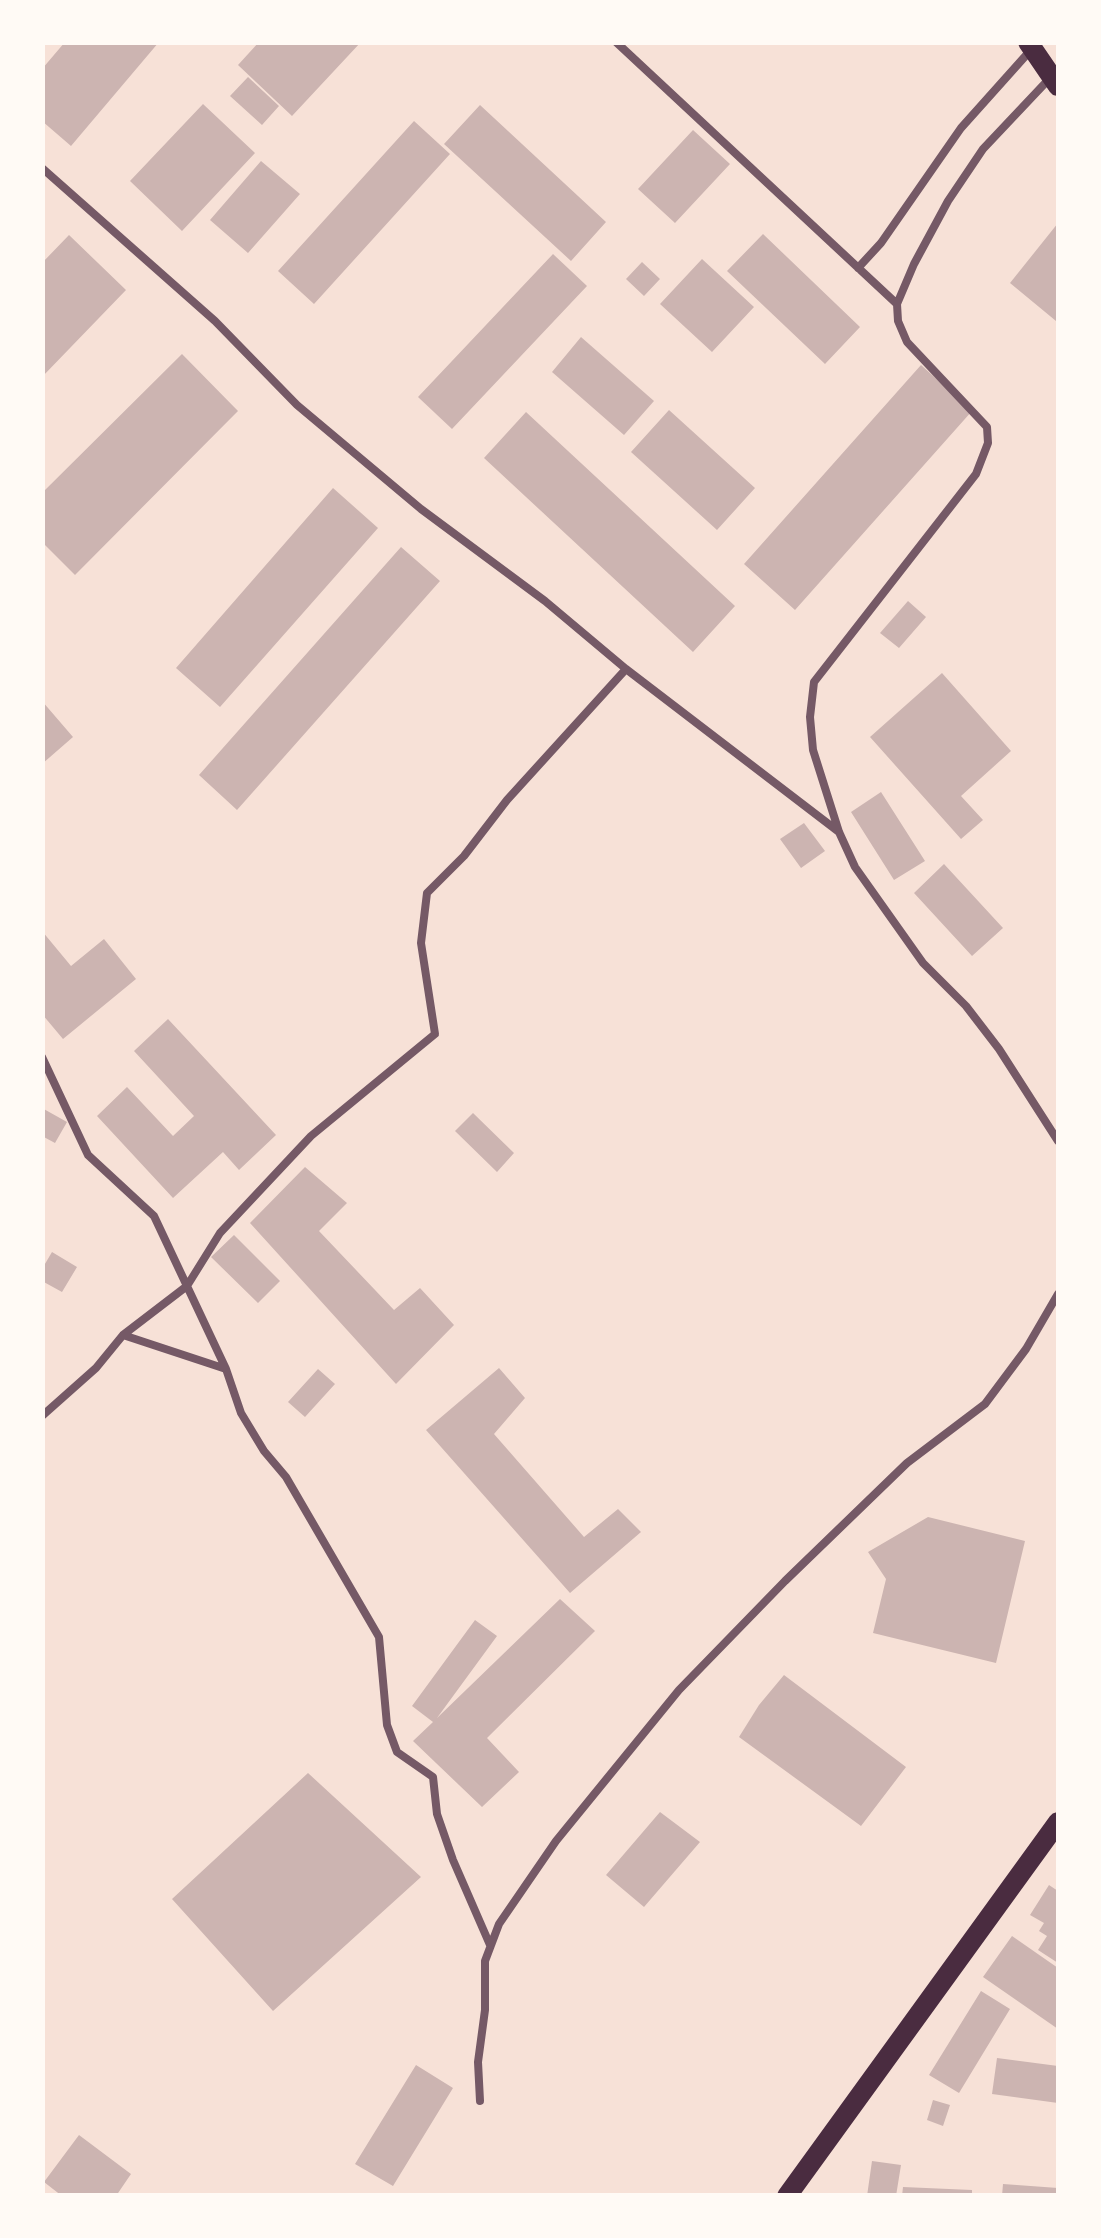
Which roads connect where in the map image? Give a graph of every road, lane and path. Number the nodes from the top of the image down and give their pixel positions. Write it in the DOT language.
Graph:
graph roads {
  1 [pos="616,42"];
  2 [pos="1030,45"];
  3 [pos="1055,81"];
  4 [pos="42,168"];
  5 [pos="858,268"];
  6 [pos="898,304"];
  7 [pos="626,669"];
  8 [pos="839,832"];
  9 [pos="42,1057"];
  10 [pos="1058,1141"];
  11 [pos="186,1286"];
  12 [pos="1058,1294"];
  13 [pos="123,1335"];
  14 [pos="226,1369"];
  15 [pos="42,1416"];
  16 [pos="1058,1822"];
  17 [pos="490,1946"];
  18 [pos="480,2101"];
  19 [pos="787,2196"];
  1 -- 5 [label="lane"];
  2 -- 3 [label="main road"];
  2 -- 5 [label="lane"];
  3 -- 6 [label="lane"];
  4 -- 7 [label="lane"];
  5 -- 6 [label="lane"];
  6 -- 8 [label="lane"];
  7 -- 8 [label="lane"];
  7 -- 11 [label="lane"];
  8 -- 10 [label="lane"];
  9 -- 11 [label="lane"];
  11 -- 13 [label="lane"];
  11 -- 14 [label="lane"];
  12 -- 17 [label="lane"];
  13 -- 14 [label="lane"];
  13 -- 15 [label="lane"];
  14 -- 17 [label="lane"];
  16 -- 19 [label="main road"];
  17 -- 18 [label="lane"];
}
